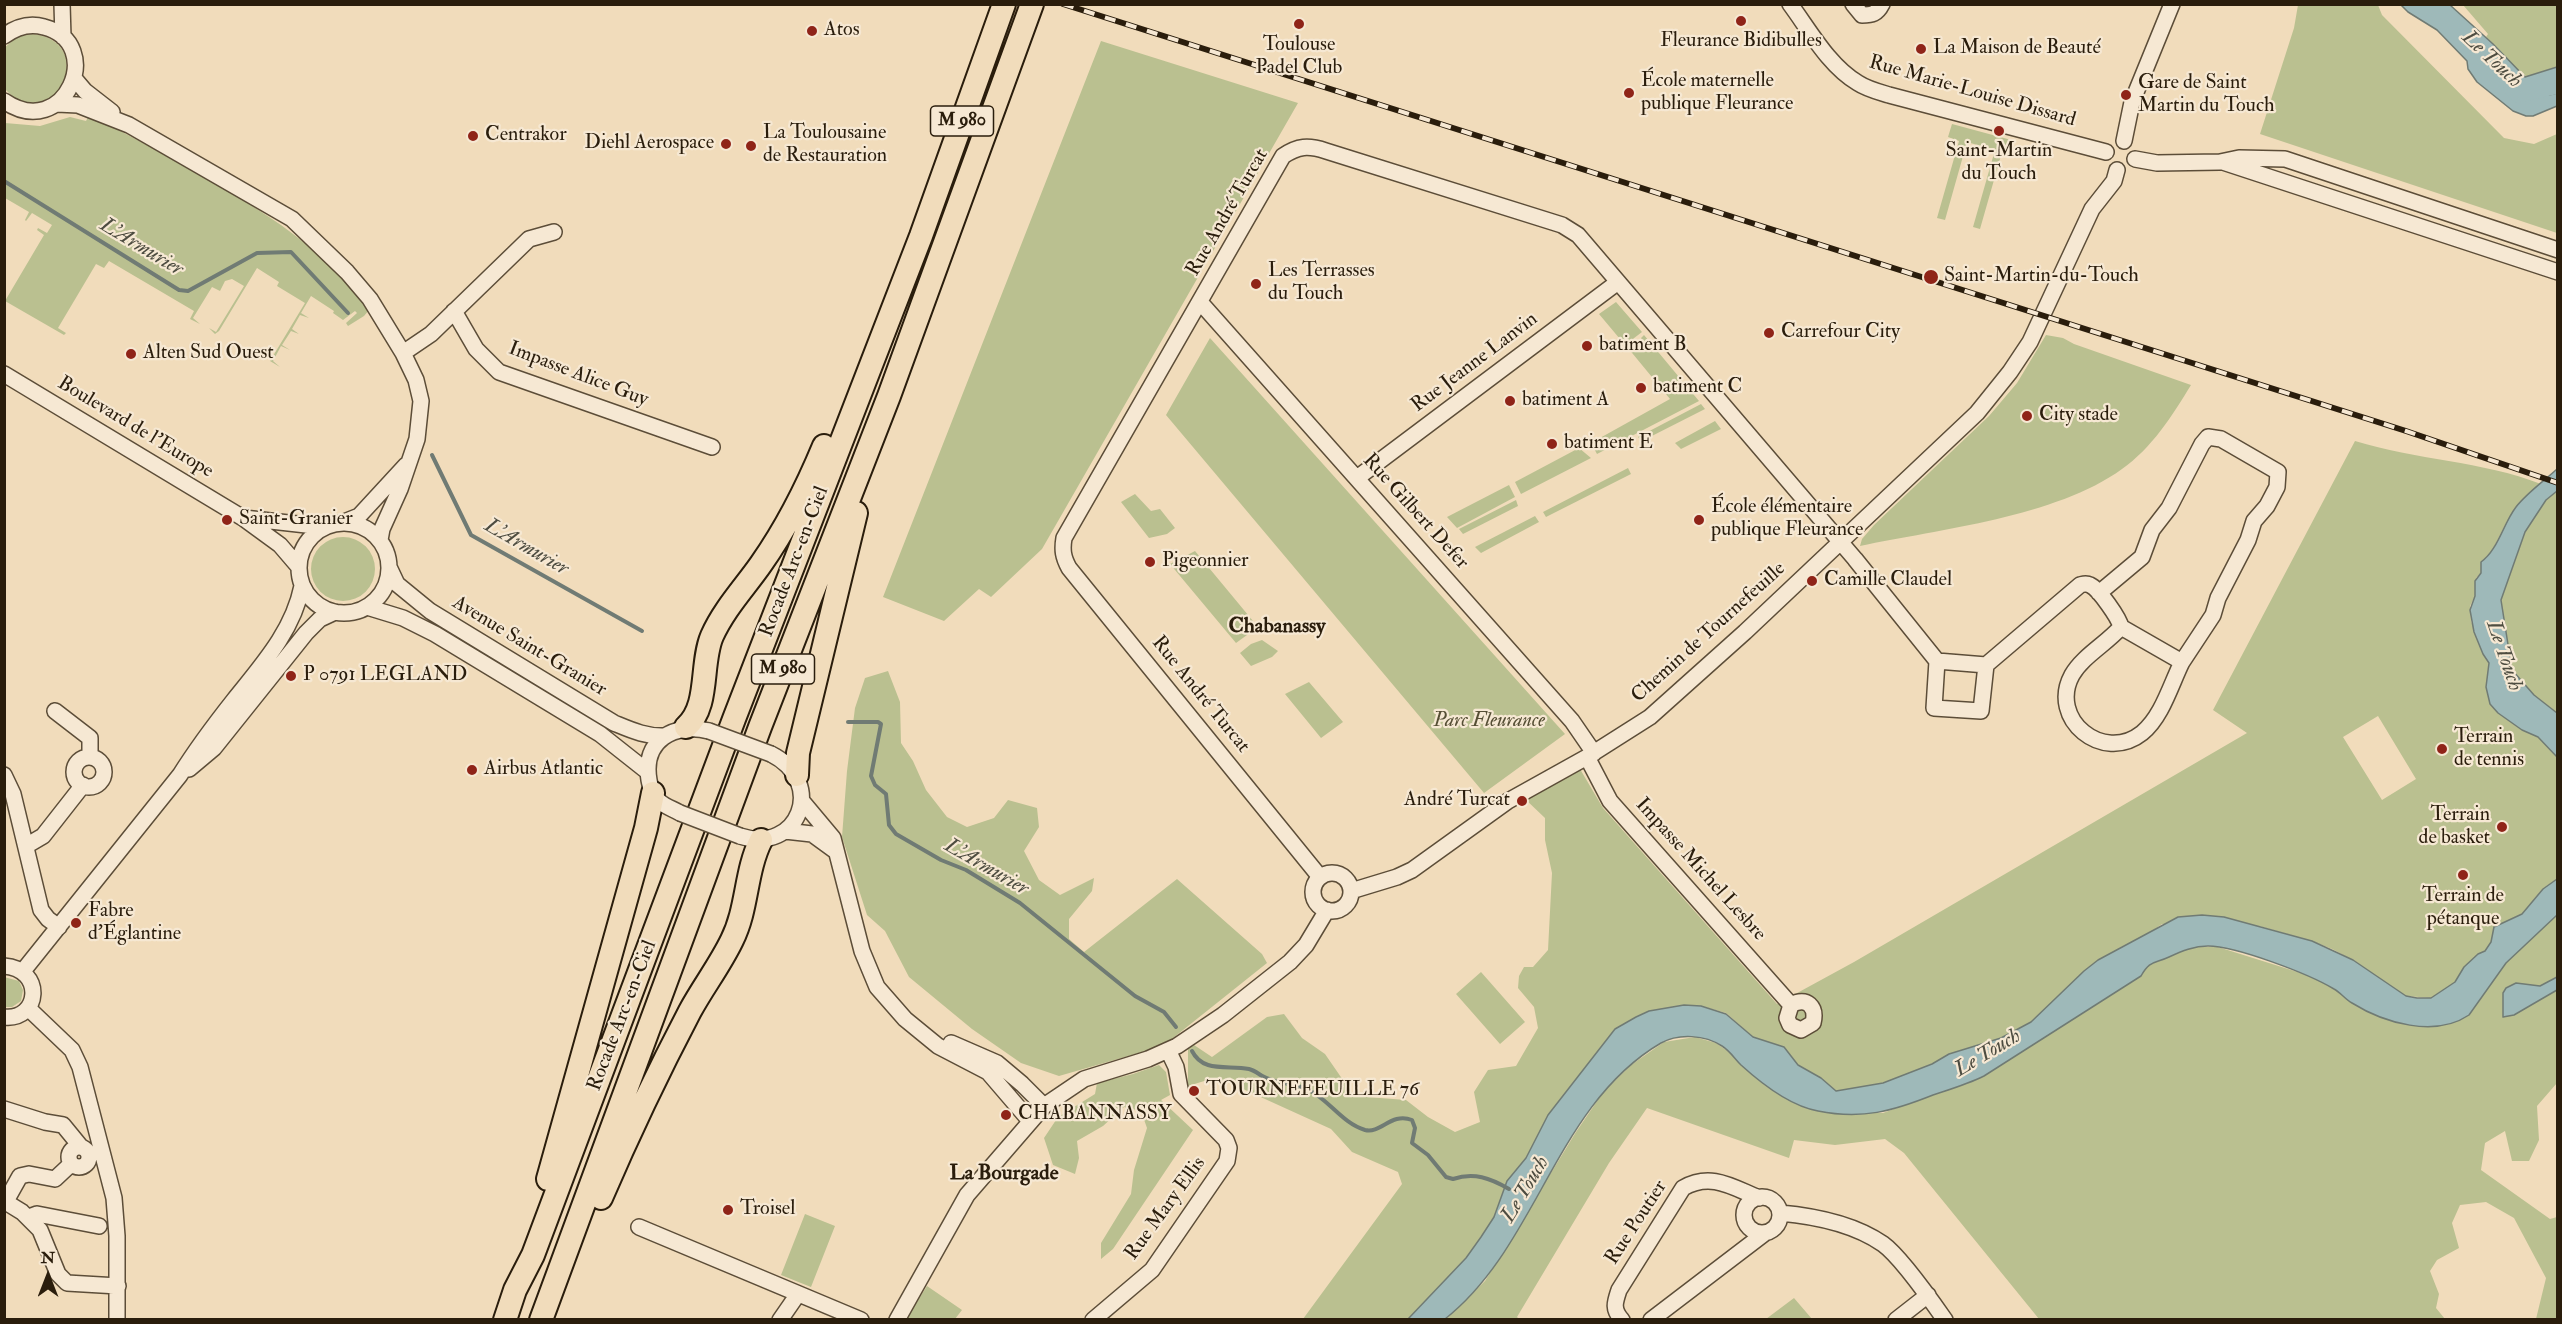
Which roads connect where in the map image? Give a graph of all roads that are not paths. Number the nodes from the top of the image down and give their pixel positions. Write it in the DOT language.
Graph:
graph roads {
  1 [pos="61,4"];
  2 [pos="1032,4"];
  3 [pos="1790,4"];
  4 [pos="1853,4"];
  5 [pos="1882,4"];
  6 [pos="2172,4"];
  7 [pos="1000,14"];
  8 [pos="38,26"];
  9 [pos="4,36"];
  10 [pos="63,37"];
  11 [pos="74,78"];
  12 [pos="57,104"];
  13 [pos="7,106"];
  14 [pos="129,125"];
  15 [pos="2124,141"];
  16 [pos="2106,152"];
  17 [pos="2135,159"];
  18 [pos="2220,162"];
  19 [pos="2117,170"];
  20 [pos="2392,195"];
  21 [pos="2385,215"];
  22 [pos="927,217"];
  23 [pos="554,232"];
  24 [pos="2558,250"];
  25 [pos="2558,272"];
  26 [pos="1618,282"];
  27 [pos="1200,302"];
  28 [pos="454,311"];
  29 [pos="403,353"];
  30 [pos="4,374"];
  31 [pos="889,396"];
  32 [pos="712,447"];
  33 [pos="408,462"];
  34 [pos="1357,478"];
  35 [pos="243,518"];
  36 [pos="344,522"];
  37 [pos="324,526"];
  38 [pos="380,540"];
  39 [pos="1840,542"];
  40 [pos="298,566"];
  41 [pos="389,567"];
  42 [pos="302,586"];
  43 [pos="2099,593"];
  44 [pos="367,607"];
  45 [pos="335,612"];
  46 [pos="2121,627"];
  47 [pos="1937,661"];
  48 [pos="2182,662"];
  49 [pos="1986,665"];
  50 [pos="55,711"];
  51 [pos="686,728"];
  52 [pos="665,736"];
  53 [pos="1590,755"];
  54 [pos="90,757"];
  55 [pos="4,775"];
  56 [pos="180,775"];
  57 [pos="797,775"];
  58 [pos="650,782"];
  59 [pos="83,785"];
  60 [pos="802,801"];
  61 [pos="785,831"];
  62 [pos="750,838"];
  63 [pos="26,846"];
  64 [pos="837,853"];
  65 [pos="1320,877"];
  66 [pos="1350,891"];
  67 [pos="1327,910"];
  68 [pos="59,927"];
  69 [pos="4,966"];
  70 [pos="869,968"];
  71 [pos="23,971"];
  72 [pos="1791,1005"];
  73 [pos="28,1008"];
  74 [pos="4,1017"];
  75 [pos="1168,1050"];
  76 [pos="1044,1106"];
  77 [pos="4,1109"];
  78 [pos="1030,1122"];
  79 [pos="1759,1198"];
  80 [pos="5,1201"];
  81 [pos="1780,1213"];
  82 [pos="29,1217"];
  83 [pos="99,1226"];
  84 [pos="639,1227"];
  85 [pos="1765,1233"];
  86 [pos="118,1286"];
  87 [pos="515,1290"];
  88 [pos="798,1294"];
  89 [pos="1928,1295"];
  90 [pos="543,1314"];
  91 [pos="117,1320"];
  92 [pos="505,1320"];
  93 [pos="780,1320"];
  94 [pos="861,1320"];
  95 [pos="897,1320"];
  96 [pos="1093,1320"];
  97 [pos="1622,1320"];
  98 [pos="1651,1320"];
  99 [pos="1896,1320"];
  100 [pos="1945,1320"];
  1 -- 8 [label="street"];
  1 -- 10 [label="street"];
  2 -- 31 [label="highway, Rocade Arc-en-Ciel / M 980"];
  3 -- 16 [label="street, Rue Marie-Louise Dissard"];
  4 -- 5 [label="street"];
  6 -- 15 [label="street"];
  7 -- 22 [label="highway, Rocade Arc-en-Ciel / M 980"];
  8 -- 9 [label="street"];
  8 -- 10 [label="street"];
  10 -- 11 [label="street"];
  11 -- 12 [label="street"];
  11 -- 14 [label="street"];
  12 -- 13 [label="street"];
  12 -- 14 [label="street"];
  14 -- 29 [label="street"];
  15 -- 16 [label="street"];
  15 -- 17 [label="street"];
  16 -- 19 [label="street"];
  17 -- 18 [label="street"];
  17 -- 19 [label="street"];
  18 -- 20 [label="street"];
  18 -- 21 [label="street"];
  19 -- 39 [label="street, Chemin de Tournefeuille"];
  20 -- 21 [label="street"];
  20 -- 24 [label="street"];
  21 -- 25 [label="street"];
  22 -- 51 [label="highway"];
  22 -- 87 [label="highway, Rocade Arc-en-Ciel / M 980"];
  23 -- 28 [label="street"];
  26 -- 27 [label="street, Rue André Turcat"];
  26 -- 34 [label="street, Rue Jeanne Lanvin"];
  26 -- 39 [label="street, Rue André Turcat"];
  27 -- 34 [label="street, Rue Gilbert Defer"];
  27 -- 65 [label="street, Rue André Turcat"];
  28 -- 29 [label="street"];
  28 -- 32 [label="street, Impasse Alice Guy"];
  29 -- 33 [label="street"];
  30 -- 35 [label="street, Boulevard de l'Europe"];
  31 -- 57 [label="highway"];
  31 -- 90 [label="highway, Rocade Arc-en-Ciel / M 980"];
  33 -- 36 [label="street"];
  33 -- 38 [label="street"];
  34 -- 53 [label="street, Rue Gilbert Defer"];
  35 -- 37 [label="street, Boulevard de l'Europe"];
  35 -- 40 [label="street, Boulevard de l'Europe"];
  36 -- 37 [label="street"];
  36 -- 38 [label="street"];
  37 -- 40 [label="street"];
  38 -- 41 [label="street"];
  39 -- 47 [label="street, Rue André Turcat"];
  39 -- 53 [label="street, Chemin de Tournefeuille"];
  40 -- 42 [label="street"];
  41 -- 44 [label="street"];
  41 -- 52 [label="street, Avenue Saint-Granier"];
  42 -- 45 [label="street"];
  42 -- 56 [label="street"];
  43 -- 46 [label="street"];
  43 -- 48 [label="street"];
  43 -- 49 [label="street"];
  44 -- 45 [label="street"];
  44 -- 58 [label="street, Avenue Saint-Granier"];
  45 -- 56 [label="street"];
  46 -- 48 [label="street"];
  46 -- 48 [label="street"];
  47 -- 49 [label="street"];
  47 -- 49 [label="street"];
  50 -- 54 [label="street"];
  51 -- 52 [label="street"];
  51 -- 57 [label="street, bridge"];
  52 -- 58 [label="street"];
  53 -- 66 [label="street, Chemin de Tournefeuille"];
  53 -- 72 [label="street, Impasse Michel Lesbre"];
  54 -- 59 [label="street"];
  54 -- 59 [label="street"];
  55 -- 63 [label="street"];
  56 -- 68 [label="street"];
  57 -- 60 [label="street"];
  58 -- 62 [label="street, bridge"];
  58 -- 87 [label="highway"];
  59 -- 63 [label="street"];
  60 -- 61 [label="street"];
  60 -- 64 [label="street"];
  61 -- 62 [label="street"];
  61 -- 64 [label="street"];
  62 -- 90 [label="highway"];
  63 -- 68 [label="street"];
  64 -- 70 [label="street"];
  65 -- 66 [label="street"];
  65 -- 67 [label="street"];
  66 -- 67 [label="street"];
  67 -- 75 [label="street"];
  68 -- 71 [label="street"];
  69 -- 71 [label="street"];
  70 -- 76 [label="street"];
  70 -- 78 [label="street"];
  71 -- 73 [label="street"];
  73 -- 74 [label="street"];
  73 -- 86 [label="street"];
  75 -- 76 [label="street"];
  75 -- 96 [label="street, Rue Mary Ellis"];
  76 -- 78 [label="street"];
  77 -- 80 [label="street"];
  78 -- 95 [label="street"];
  79 -- 81 [label="street, Rue Poutier"];
  79 -- 85 [label="street"];
  79 -- 97 [label="street, Rue Poutier"];
  80 -- 82 [label="street"];
  81 -- 85 [label="street"];
  81 -- 89 [label="street"];
  82 -- 83 [label="street"];
  82 -- 86 [label="street"];
  84 -- 88 [label="street"];
  85 -- 98 [label="street"];
  86 -- 91 [label="street"];
  87 -- 92 [label="highway, Rocade Arc-en-Ciel / M 980"];
  88 -- 93 [label="street"];
  88 -- 94 [label="street"];
  89 -- 99 [label="street"];
  89 -- 100 [label="street"];
}
